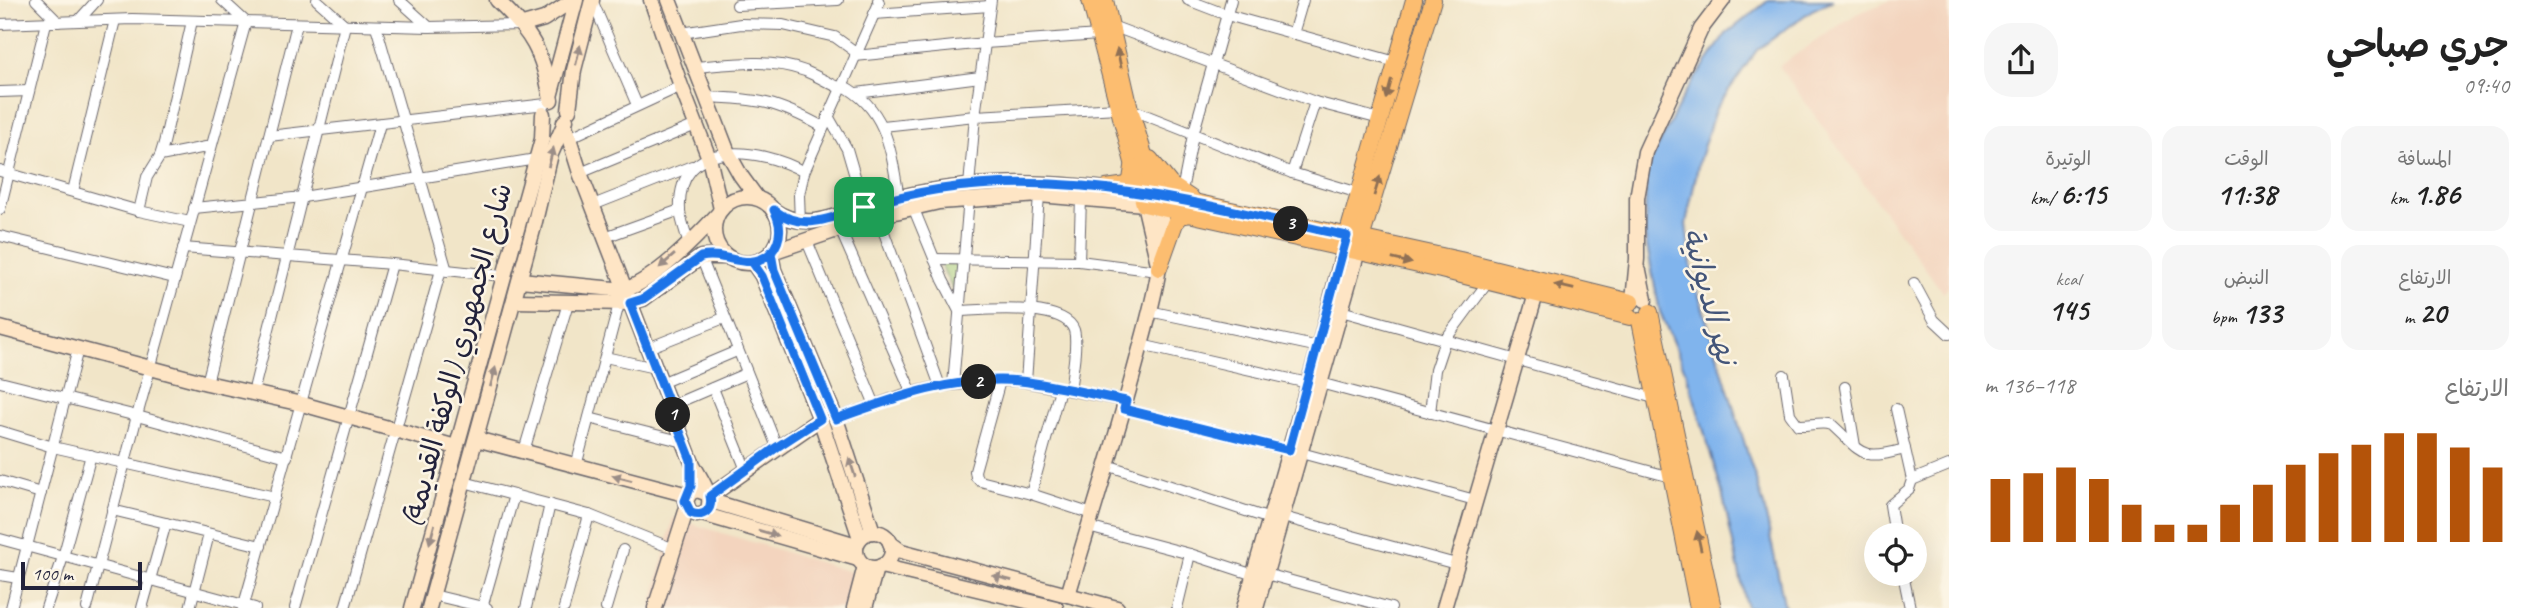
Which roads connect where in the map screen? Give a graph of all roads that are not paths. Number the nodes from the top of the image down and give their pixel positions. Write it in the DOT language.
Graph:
graph roads {
  1 [pos="36,0"];
  2 [pos="97,0"];
  3 [pos="222,0"];
  4 [pos="317,0"];
  5 [pos="399,0"];
  6 [pos="497,0"];
  7 [pos="574,0"];
  8 [pos="592,0"];
  9 [pos="651,0"];
  10 [pos="669,0"];
  11 [pos="838,0"];
  12 [pos="878,0"];
  13 [pos="1090,0"];
  14 [pos="1105,0"];
  15 [pos="1188,0"];
  16 [pos="1231,0"];
  17 [pos="1303,0"];
  18 [pos="1414,0"];
  19 [pos="1433,0"];
  20 [pos="1723,0"];
  21 [pos="737,2"];
  22 [pos="990,3"];
  23 [pos="945,5"];
  24 [pos="874,14"];
  25 [pos="1227,15"];
  26 [pos="115,20"];
  27 [pos="78,21"];
  28 [pos="192,21"];
  29 [pos="58,22"];
  30 [pos="246,22"];
  31 [pos="46,23"];
  32 [pos="297,23"];
  33 [pos="0,24"];
  34 [pos="345,25"];
  35 [pos="523,25"];
  36 [pos="737,25"];
  37 [pos="376,26"];
  38 [pos="429,27"];
  39 [pos="1105,30"];
  40 [pos="681,33"];
  41 [pos="1293,34"];
  42 [pos="985,43"];
  43 [pos="856,55"];
  44 [pos="1396,62"];
  45 [pos="1213,64"];
  46 [pos="695,67"];
  47 [pos="980,77"];
  48 [pos="681,86"];
  49 [pos="841,87"];
  50 [pos="0,92"];
  51 [pos="29,92"];
  52 [pos="857,93"];
  53 [pos="706,97"];
  54 [pos="1315,102"];
  55 [pos="548,103"];
  56 [pos="637,105"];
  57 [pos="1124,109"];
  58 [pos="828,116"];
  59 [pos="975,116"];
  60 [pos="566,119"];
  61 [pos="402,120"];
  62 [pos="1381,120"];
  63 [pos="380,124"];
  64 [pos="695,125"];
  65 [pos="883,125"];
  66 [pos="823,127"];
  67 [pos="320,131"];
  68 [pos="1193,135"];
  69 [pos="269,136"];
  70 [pos="569,138"];
  71 [pos="1140,141"];
  72 [pos="211,146"];
  73 [pos="728,153"];
  74 [pos="160,156"];
  75 [pos="536,159"];
  76 [pos="1133,161"];
  77 [pos="702,162"];
  78 [pos="4,172"];
  79 [pos="580,173"];
  80 [pos="804,173"];
  81 [pos="1292,173"];
  82 [pos="420,179"];
  83 [pos="1106,188"];
  84 [pos="360,189"];
  85 [pos="73,191"];
  86 [pos="969,192"];
  87 [pos="1359,193"];
  88 [pos="1039,195"];
  89 [pos="1181,196"];
  90 [pos="303,197"];
  91 [pos="757,198"];
  92 [pos="899,198"];
  93 [pos="1081,198"];
  94 [pos="1151,200"];
  95 [pos="252,203"];
  96 [pos="593,205"];
  97 [pos="864,207"];
  98 [pos="913,207"];
  99 [pos="194,208"];
  100 [pos="0,209"];
  101 [pos="1197,209"];
  102 [pos="680,210"];
  103 [pos="774,210"];
  104 [pos="139,211"];
  105 [pos="719,212"];
  106 [pos="877,216"];
  107 [pos="190,222"];
  108 [pos="800,223"];
  109 [pos="840,229"];
  110 [pos="0,236"];
  111 [pos="605,237"];
  112 [pos="807,241"];
  113 [pos="688,243"];
  114 [pos="1352,243"];
  115 [pos="183,248"];
  116 [pos="239,251"];
  117 [pos="771,253"];
  118 [pos="288,256"];
  119 [pos="701,257"];
  120 [pos="727,257"];
  121 [pos="934,259"];
  122 [pos="964,259"];
  123 [pos="1034,259"];
  124 [pos="340,260"];
  125 [pos="1079,261"];
  126 [pos="753,263"];
  127 [pos="393,264"];
  128 [pos="1158,269"];
  129 [pos="444,270"];
  130 [pos="502,276"];
  131 [pos="174,278"];
  132 [pos="520,279"];
  133 [pos="1488,282"];
  134 [pos="1914,283"];
  135 [pos="1536,294"];
  136 [pos="625,299"];
  137 [pos="514,300"];
  138 [pos="568,303"];
  139 [pos="1638,309"];
  140 [pos="959,310"];
  141 [pos="1030,310"];
  142 [pos="1149,311"];
  143 [pos="1341,311"];
  144 [pos="724,318"];
  145 [pos="0,328"];
  146 [pos="1949,334"];
  147 [pos="1445,340"];
  148 [pos="1141,345"];
  149 [pos="1319,347"];
  150 [pos="648,348"];
  151 [pos="78,349"];
  152 [pos="737,351"];
  153 [pos="605,358"];
  154 [pos="1516,361"];
  155 [pos="150,368"];
  156 [pos="655,368"];
  157 [pos="747,373"];
  158 [pos="1784,375"];
  159 [pos="1000,381"];
  160 [pos="0,382"];
  161 [pos="1026,382"];
  162 [pos="207,383"];
  163 [pos="661,383"];
  164 [pos="1314,383"];
  165 [pos="953,385"];
  166 [pos="940,386"];
  167 [pos="1845,387"];
  168 [pos="713,388"];
  169 [pos="1065,390"];
  170 [pos="253,393"];
  171 [pos="912,393"];
  172 [pos="66,398"];
  173 [pos="1654,398"];
  174 [pos="302,404"];
  175 [pos="875,405"];
  176 [pos="1125,405"];
  177 [pos="670,406"];
  178 [pos="1896,410"];
  179 [pos="1430,412"];
  180 [pos="465,415"];
  181 [pos="137,416"];
  182 [pos="349,417"];
  183 [pos="589,418"];
  184 [pos="481,419"];
  185 [pos="820,419"];
  186 [pos="836,419"];
  187 [pos="1665,419"];
  188 [pos="395,430"];
  189 [pos="1495,430"];
  190 [pos="0,431"];
  191 [pos="476,439"];
  192 [pos="684,442"];
  193 [pos="53,447"];
  194 [pos="456,447"];
  195 [pos="777,447"];
  196 [pos="1856,447"];
  197 [pos="1905,449"];
  198 [pos="524,451"];
  199 [pos="1295,451"];
  200 [pos="91,455"];
  201 [pos="287,457"];
  202 [pos="691,460"];
  203 [pos="124,463"];
  204 [pos="1107,465"];
  205 [pos="1949,465"];
  206 [pos="576,466"];
  207 [pos="746,470"];
  208 [pos="1671,477"];
  209 [pos="1912,480"];
  210 [pos="0,481"];
  211 [pos="464,482"];
  212 [pos="41,494"];
  213 [pos="1031,494"];
  214 [pos="442,495"];
  215 [pos="514,495"];
  216 [pos="275,497"];
  217 [pos="709,497"];
  218 [pos="459,500"];
  219 [pos="1475,500"];
  220 [pos="550,504"];
  221 [pos="693,505"];
  222 [pos="113,510"];
  223 [pos="589,515"];
  224 [pos="1276,518"];
  225 [pos="1090,520"];
  226 [pos="166,523"];
  227 [pos="1892,523"];
  228 [pos="209,534"];
  229 [pos="0,539"];
  230 [pos="890,543"];
  231 [pos="27,547"];
  232 [pos="261,547"];
  233 [pos="676,547"];
  234 [pos="622,550"];
  235 [pos="867,553"];
  236 [pos="1189,554"];
  237 [pos="64,557"];
  238 [pos="1456,565"];
  239 [pos="98,566"];
  240 [pos="0,575"];
  241 [pos="1260,575"];
  242 [pos="1699,577"];
  243 [pos="18,578"];
  244 [pos="150,580"];
  245 [pos="1905,586"];
  246 [pos="194,592"];
  247 [pos="1068,595"];
  248 [pos="431,602"];
  249 [pos="247,607"];
  250 [pos="485,607"];
  251 [pos="11,608"];
  252 [pos="46,608"];
  253 [pos="87,608"];
  254 [pos="142,608"];
  255 [pos="190,608"];
  256 [pos="295,608"];
  257 [pos="345,608"];
  258 [pos="412,608"];
  259 [pos="526,608"];
  260 [pos="564,608"];
  261 [pos="606,608"];
  262 [pos="655,608"];
  263 [pos="854,608"];
  264 [pos="865,608"];
  265 [pos="1056,608"];
  266 [pos="1117,608"];
  267 [pos="1177,608"];
  268 [pos="1244,608"];
  269 [pos="1256,608"];
  270 [pos="1391,608"];
  271 [pos="1444,608"];
  272 [pos="1698,608"];
  273 [pos="1713,608"];
  274 [pos="1910,608"];
  1 -- 29 [label="street"];
  2 -- 27 [label="street"];
  3 -- 30 [label="street"];
  4 -- 34 [label="street"];
  5 -- 38 [label="street"];
  6 -- 35 [label="street"];
  7 -- 35 [label="street"];
  7 -- 55 [label="street, شارع الجمهوري (الوكفة القديمة)"];
  8 -- 56 [label="street"];
  60 -- 8 [label="street, one-way"];
  9 -- 48 [label="street"];
  10 -- 40 [label="street"];
  11 -- 21 [label="street"];
  12 -- 24 [label="street"];
  13 -- 39 [label="main road"];
  14 -- 39 [label="main road"];
  15 -- 25 [label="street"];
  16 -- 25 [label="street"];
  17 -- 41 [label="street"];
  18 -- 44 [label="main road"];
  114 -- 19 [label="main road, one-way"];
  20 -- 139 [label="street"];
  21 -- 36 [label="street"];
  22 -- 23 [label="street"];
  22 -- 42 [label="street"];
  23 -- 24 [label="street"];
  24 -- 43 [label="street"];
  25 -- 41 [label="street"];
  25 -- 45 [label="street"];
  26 -- 27 [label="street"];
  26 -- 28 [label="street"];
  26 -- 85 [label="street"];
  27 -- 29 [label="street"];
  28 -- 30 [label="street"];
  28 -- 74 [label="street"];
  29 -- 31 [label="street"];
  30 -- 32 [label="street"];
  30 -- 72 [label="street"];
  31 -- 33 [label="street"];
  31 -- 51 [label="street"];
  32 -- 34 [label="street"];
  32 -- 69 [label="street"];
  34 -- 37 [label="street"];
  34 -- 67 [label="street"];
  35 -- 38 [label="street"];
  35 -- 55 [label="street"];
  36 -- 40 [label="street"];
  36 -- 43 [label="street"];
  37 -- 38 [label="street"];
  37 -- 61 [label="street"];
  39 -- 42 [label="street"];
  39 -- 45 [label="street"];
  39 -- 57 [label="main road"];
  40 -- 46 [label="street"];
  41 -- 44 [label="street"];
  42 -- 43 [label="street"];
  42 -- 47 [label="street"];
  43 -- 49 [label="street"];
  44 -- 62 [label="main road, one-way"];
  45 -- 54 [label="street"];
  45 -- 68 [label="street"];
  46 -- 49 [label="street"];
  46 -- 53 [label="street"];
  47 -- 52 [label="street"];
  47 -- 59 [label="street"];
  48 -- 56 [label="street"];
  48 -- 64 [label="street"];
  49 -- 52 [label="street"];
  49 -- 58 [label="street"];
  50 -- 51 [label="street"];
  51 -- 78 [label="street"];
  52 -- 65 [label="street"];
  53 -- 66 [label="street"];
  53 -- 73 [label="street"];
  54 -- 62 [label="street"];
  54 -- 81 [label="street"];
  55 -- 60 [label="street"];
  55 -- 60 [label="street"];
  55 -- 61 [label="street"];
  55 -- 75 [label="street, شارع الجمهوري (الوكفة القديمة)"];
  56 -- 70 [label="street"];
  57 -- 59 [label="street"];
  57 -- 68 [label="street"];
  57 -- 71 [label="main road"];
  57 -- 76 [label="main road"];
  58 -- 66 [label="street"];
  58 -- 97 [label="street"];
  59 -- 65 [label="street"];
  59 -- 86 [label="street"];
  60 -- 70 [label="street"];
  132 -- 60 [label="street, شارع الجمهوري (الوكفة القديمة), one-way"];
  61 -- 63 [label="street"];
  61 -- 82 [label="street"];
  62 -- 87 [label="main road"];
  63 -- 67 [label="street"];
  63 -- 84 [label="street"];
  64 -- 77 [label="street"];
  64 -- 79 [label="street"];
  65 -- 92 [label="street"];
  66 -- 80 [label="street"];
  67 -- 69 [label="street"];
  67 -- 90 [label="street"];
  68 -- 81 [label="street"];
  68 -- 89 [label="street"];
  69 -- 95 [label="street"];
  70 -- 79 [label="street"];
  71 -- 89 [label="main road"];
  71 -- 94 [label="main road"];
  72 -- 74 [label="street"];
  72 -- 99 [label="street"];
  73 -- 77 [label="street"];
  73 -- 80 [label="street"];
  73 -- 91 [label="street"];
  74 -- 104 [label="street"];
  75 -- 82 [label="street"];
  75 -- 130 [label="street, شارع الجمهوري (الوكفة القديمة)"];
  76 -- 83 [label="main road"];
  76 -- 94 [label="main road"];
  77 -- 96 [label="street"];
  77 -- 102 [label="street"];
  77 -- 105 [label="street"];
  78 -- 85 [label="street"];
  78 -- 100 [label="street"];
  79 -- 96 [label="street"];
  80 -- 108 [label="street"];
  81 -- 87 [label="street"];
  82 -- 84 [label="street"];
  82 -- 129 [label="street"];
  83 -- 86 [label="street"];
  83 -- 94 [label="street"];
  84 -- 90 [label="street"];
  84 -- 124 [label="street"];
  85 -- 104 [label="street"];
  86 -- 88 [label="street"];
  86 -- 92 [label="street"];
  86 -- 98 [label="street"];
  86 -- 122 [label="street"];
  87 -- 114 [label="main road"];
  88 -- 93 [label="street"];
  88 -- 123 [label="street"];
  89 -- 94 [label="main road"];
  89 -- 101 [label="main road"];
  90 -- 95 [label="street"];
  90 -- 118 [label="street"];
  91 -- 103 [label="street"];
  91 -- 105 [label="street"];
  92 -- 97 [label="street"];
  93 -- 94 [label="street"];
  93 -- 125 [label="street"];
  94 -- 101 [label="main road"];
  94 -- 128 [label="street"];
  95 -- 99 [label="street"];
  95 -- 116 [label="street"];
  96 -- 111 [label="street"];
  97 -- 108 [label="street"];
  98 -- 106 [label="street"];
  98 -- 121 [label="street"];
  99 -- 107 [label="street"];
  101 -- 114 [label="main road"];
  101 -- 128 [label="main road"];
  102 -- 111 [label="street"];
  102 -- 113 [label="street"];
  103 -- 108 [label="street"];
  103 -- 117 [label="street"];
  104 -- 107 [label="street"];
  105 -- 113 [label="street"];
  105 -- 120 [label="street"];
  106 -- 109 [label="street"];
  106 -- 166 [label="street"];
  107 -- 115 [label="street"];
  109 -- 112 [label="street"];
  109 -- 171 [label="street"];
  110 -- 131 [label="street"];
  111 -- 136 [label="street"];
  112 -- 117 [label="street"];
  112 -- 175 [label="street"];
  113 -- 136 [label="street, one-way"];
  114 -- 133 [label="main road, one-way"];
  139 -- 114 [label="main road, one-way"];
  114 -- 143 [label="street"];
  114 -- 149 [label="street"];
  115 -- 116 [label="street"];
  115 -- 131 [label="street"];
  116 -- 118 [label="street"];
  116 -- 162 [label="street"];
  117 -- 126 [label="street"];
  117 -- 186 [label="street"];
  118 -- 124 [label="street"];
  118 -- 170 [label="street"];
  119 -- 120 [label="street"];
  119 -- 136 [label="street"];
  119 -- 144 [label="street"];
  120 -- 126 [label="street"];
  121 -- 122 [label="street"];
  121 -- 140 [label="street"];
  122 -- 123 [label="street"];
  122 -- 140 [label="street"];
  123 -- 125 [label="street"];
  123 -- 141 [label="street"];
  124 -- 127 [label="street"];
  124 -- 174 [label="street"];
  125 -- 128 [label="street"];
  126 -- 185 [label="street"];
  127 -- 129 [label="street"];
  127 -- 182 [label="street"];
  128 -- 142 [label="street"];
  129 -- 130 [label="street"];
  129 -- 188 [label="street"];
  130 -- 180 [label="street, شارع الجمهوري (الوكفة القديمة)"];
  131 -- 155 [label="street"];
  132 -- 136 [label="street"];
  132 -- 137 [label="street, شارع الجمهوري (الوكفة القديمة)"];
  133 -- 135 [label="main road"];
  133 -- 147 [label="street"];
  134 -- 146 [label="street"];
  135 -- 139 [label="main road"];
  135 -- 154 [label="street"];
  136 -- 138 [label="street"];
  136 -- 150 [label="street"];
  136 -- 153 [label="street"];
  137 -- 138 [label="street"];
  184 -- 137 [label="street, شارع الجمهوري (الوكفة القديمة), one-way"];
  138 -- 198 [label="street"];
  139 -- 173 [label="main road"];
  139 -- 187 [label="main road"];
  140 -- 141 [label="street"];
  140 -- 165 [label="street"];
  141 -- 161 [label="street"];
  141 -- 169 [label="street"];
  142 -- 148 [label="street"];
  142 -- 149 [label="street"];
  143 -- 147 [label="street"];
  143 -- 164 [label="street"];
  144 -- 150 [label="street"];
  144 -- 152 [label="street"];
  145 -- 151 [label="street"];
  147 -- 154 [label="street"];
  147 -- 179 [label="street"];
  148 -- 164 [label="street"];
  148 -- 176 [label="street"];
  149 -- 164 [label="street"];
  150 -- 156 [label="street"];
  151 -- 155 [label="street"];
  151 -- 172 [label="street"];
  152 -- 157 [label="street"];
  152 -- 163 [label="street"];
  153 -- 156 [label="street"];
  153 -- 183 [label="street"];
  154 -- 173 [label="street"];
  154 -- 189 [label="street"];
  155 -- 162 [label="street"];
  155 -- 181 [label="street"];
  156 -- 163 [label="street"];
  157 -- 168 [label="street"];
  157 -- 195 [label="street"];
  158 -- 196 [label="street"];
  159 -- 161 [label="street"];
  159 -- 165 [label="street"];
  159 -- 213 [label="street"];
  160 -- 172 [label="street"];
  161 -- 169 [label="street"];
  162 -- 170 [label="street"];
  163 -- 177 [label="street"];
  164 -- 179 [label="street"];
  164 -- 199 [label="street"];
  165 -- 166 [label="street"];
  166 -- 171 [label="street"];
  167 -- 196 [label="street"];
  168 -- 177 [label="street"];
  168 -- 207 [label="street"];
  169 -- 176 [label="street"];
  169 -- 213 [label="street"];
  170 -- 174 [label="street"];
  171 -- 175 [label="street"];
  172 -- 181 [label="street"];
  172 -- 193 [label="street"];
  173 -- 187 [label="main road"];
  174 -- 182 [label="street"];
  174 -- 201 [label="street"];
  175 -- 186 [label="street"];
  176 -- 199 [label="street"];
  176 -- 204 [label="street"];
  177 -- 192 [label="street"];
  178 -- 197 [label="street"];
  179 -- 189 [label="street"];
  180 -- 184 [label="street"];
  180 -- 194 [label="street, شارع الجمهوري (الوكفة القديمة)"];
  181 -- 201 [label="street"];
  181 -- 203 [label="street"];
  182 -- 188 [label="street"];
  182 -- 256 [label="street"];
  183 -- 192 [label="street"];
  183 -- 206 [label="street"];
  184 -- 191 [label="street, شارع الجمهوري (الوكفة القديمة)"];
  185 -- 195 [label="street"];
  185 -- 235 [label="street"];
  235 -- 186 [label="street, one-way"];
  187 -- 208 [label="main road"];
  242 -- 187 [label="main road, one-way"];
  188 -- 194 [label="street"];
  188 -- 257 [label="street"];
  189 -- 208 [label="street"];
  189 -- 219 [label="street"];
  190 -- 193 [label="street"];
  191 -- 198 [label="street"];
  191 -- 211 [label="street, شارع الجمهوري (الوكفة القديمة)"];
  192 -- 202 [label="street"];
  193 -- 200 [label="street"];
  193 -- 212 [label="street"];
  194 -- 214 [label="street, شارع الجمهوري (الوكفة القديمة)"];
  195 -- 207 [label="street"];
  196 -- 197 [label="street"];
  197 -- 209 [label="street"];
  198 -- 206 [label="street"];
  199 -- 219 [label="street"];
  199 -- 224 [label="street"];
  200 -- 203 [label="street"];
  200 -- 237 [label="street"];
  201 -- 216 [label="street"];
  202 -- 217 [label="street"];
  202 -- 221 [label="street"];
  203 -- 216 [label="street"];
  203 -- 222 [label="street"];
  204 -- 224 [label="street"];
  204 -- 225 [label="street"];
  205 -- 209 [label="street"];
  221 -- 206 [label="street, one-way"];
  207 -- 217 [label="street"];
  208 -- 242 [label="main road"];
  209 -- 227 [label="street"];
  210 -- 212 [label="street"];
  211 -- 215 [label="street"];
  211 -- 218 [label="street, شارع الجمهوري (الوكفة القديمة)"];
  212 -- 231 [label="street"];
  213 -- 225 [label="street"];
  214 -- 218 [label="street"];
  214 -- 258 [label="street, شارع الجمهوري (الوكفة القديمة), one-way"];
  215 -- 220 [label="street"];
  215 -- 250 [label="street"];
  216 -- 232 [label="street"];
  217 -- 221 [label="street"];
  217 -- 221 [label="street"];
  217 -- 235 [label="street"];
  218 -- 248 [label="street, شارع الجمهوري (الوكفة القديمة)"];
  219 -- 238 [label="street"];
  220 -- 223 [label="street"];
  220 -- 259 [label="street"];
  221 -- 233 [label="street"];
  221 -- 235 [label="street, one-way"];
  222 -- 226 [label="street"];
  222 -- 239 [label="street"];
  223 -- 233 [label="street"];
  223 -- 260 [label="street"];
  224 -- 238 [label="street"];
  224 -- 241 [label="street"];
  225 -- 236 [label="street"];
  225 -- 247 [label="street"];
  226 -- 228 [label="street"];
  226 -- 244 [label="street"];
  228 -- 232 [label="street"];
  228 -- 246 [label="street"];
  229 -- 231 [label="street"];
  230 -- 235 [label="street"];
  230 -- 235 [label="street"];
  247 -- 230 [label="street, one-way"];
  231 -- 237 [label="street"];
  231 -- 243 [label="street"];
  232 -- 249 [label="street"];
  233 -- 262 [label="street"];
  234 -- 261 [label="street"];
  235 -- 263 [label="street"];
  235 -- 264 [label="street"];
  235 -- 265 [label="street"];
  236 -- 241 [label="street"];
  236 -- 267 [label="street"];
  237 -- 239 [label="street"];
  237 -- 252 [label="street"];
  238 -- 271 [label="street"];
  239 -- 244 [label="street"];
  239 -- 253 [label="street"];
  240 -- 243 [label="street"];
  241 -- 268 [label="street"];
  241 -- 269 [label="street"];
  241 -- 270 [label="street"];
  242 -- 272 [label="main road"];
  242 -- 273 [label="main road"];
  243 -- 251 [label="street"];
  244 -- 246 [label="street"];
  244 -- 254 [label="street"];
  245 -- 274 [label="street"];
  246 -- 249 [label="street"];
  246 -- 255 [label="street"];
  247 -- 266 [label="street"];
  248 -- 250 [label="street"];
}
